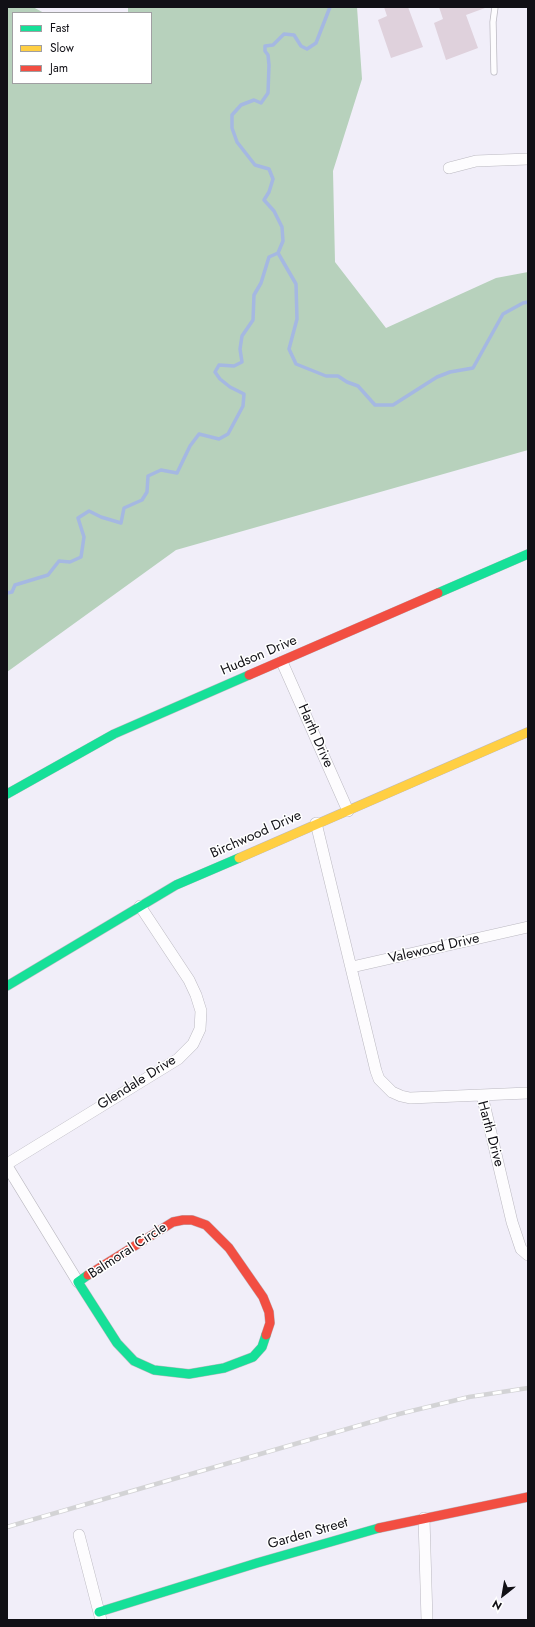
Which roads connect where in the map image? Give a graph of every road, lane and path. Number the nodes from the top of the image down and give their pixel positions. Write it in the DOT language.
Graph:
graph roads {
  1 [pos="494,7"];
  2 [pos="494,72"];
  3 [pos="528,159"];
  4 [pos="449,168"];
  5 [pos="528,554"];
  6 [pos="282,662"];
  7 [pos="528,732"];
  8 [pos="7,794"];
  9 [pos="348,811"];
  10 [pos="316,824"];
  11 [pos="140,906"];
  12 [pos="528,927"];
  13 [pos="352,967"];
  14 [pos="7,986"];
  15 [pos="528,1093"];
  16 [pos="482,1095"];
  17 [pos="7,1165"];
  18 [pos="528,1255"];
  19 [pos="78,1282"];
  20 [pos="528,1497"];
  21 [pos="424,1518"];
  22 [pos="79,1535"];
  23 [pos="100,1616"];
  24 [pos="427,1620"];
  1 -- 2 [label="lane"];
  3 -- 4 [label="street"];
  5 -- 6 [label="street, Hudson Drive"];
  6 -- 8 [label="street, Hudson Drive"];
  6 -- 9 [label="street, Harth Drive"];
  7 -- 9 [label="street, Birchwood Drive"];
  9 -- 10 [label="street, Birchwood Drive"];
  10 -- 11 [label="street, Birchwood Drive"];
  10 -- 13 [label="street"];
  11 -- 14 [label="street, Birchwood Drive"];
  11 -- 17 [label="street, Glendale Drive"];
  12 -- 13 [label="street, Valewood Drive"];
  13 -- 16 [label="street, Harth Drive"];
  15 -- 16 [label="street"];
  16 -- 18 [label="street, Harth Drive"];
  17 -- 19 [label="street, Balmoral Circle"];
  19 -- 19 [label="street, Balmoral Circle"];
  20 -- 21 [label="street, Garden Street"];
  21 -- 23 [label="street, Garden Street"];
  21 -- 24 [label="street"];
  22 -- 23 [label="street"];
}
